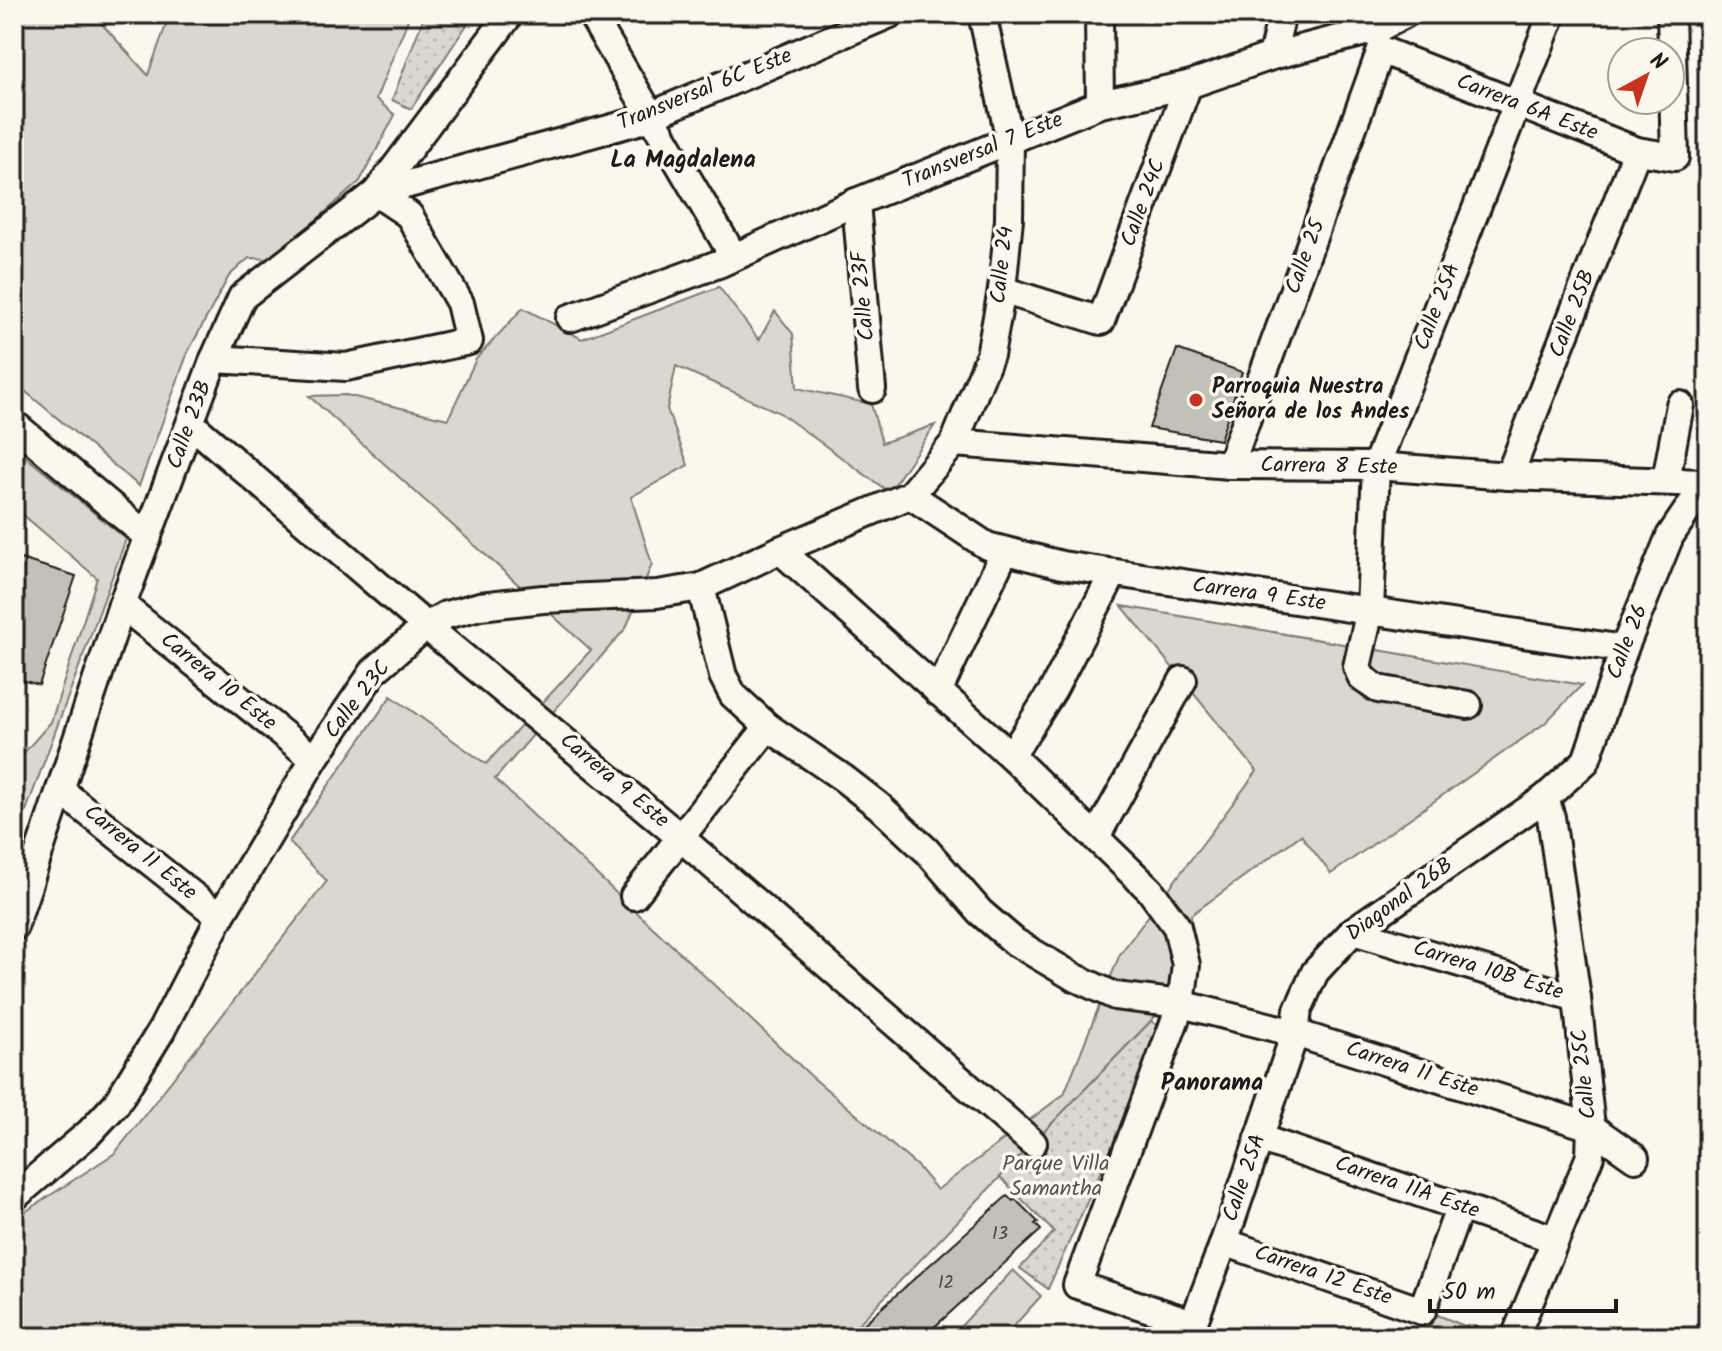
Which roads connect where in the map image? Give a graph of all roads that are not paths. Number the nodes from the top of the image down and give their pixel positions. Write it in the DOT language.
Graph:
graph roads {
  1 [pos="510,14"];
  2 [pos="591,14"];
  3 [pos="890,14"];
  4 [pos="982,14"];
  5 [pos="1099,14"];
  6 [pos="1282,14"];
  7 [pos="1405,14"];
  8 [pos="1552,14"];
  9 [pos="1671,14"];
  10 [pos="1379,40"];
  11 [pos="1272,56"];
  12 [pos="1188,85"];
  13 [pos="1100,104"];
  14 [pos="1516,105"];
  15 [pos="651,115"];
  16 [pos="1010,140"];
  17 [pos="1637,151"];
  18 [pos="376,193"];
  19 [pos="856,202"];
  20 [pos="734,257"];
  21 [pos="1002,290"];
  22 [pos="570,318"];
  23 [pos="214,359"];
  24 [pos="872,389"];
  25 [pos="1680,405"];
  26 [pos="14,424"];
  27 [pos="191,424"];
  28 [pos="954,443"];
  29 [pos="1230,465"];
  30 [pos="1376,466"];
  31 [pos="1509,476"];
  32 [pos="1666,480"];
  33 [pos="1706,482"];
  34 [pos="910,495"];
  35 [pos="148,537"];
  36 [pos="780,550"];
  37 [pos="1005,551"];
  38 [pos="1113,574"];
  39 [pos="701,587"];
  40 [pos="122,605"];
  41 [pos="1370,610"];
  42 [pos="426,626"];
  43 [pos="1624,649"];
  44 [pos="1183,680"];
  45 [pos="938,692"];
  46 [pos="1468,705"];
  47 [pos="768,727"];
  48 [pos="1011,756"];
  49 [pos="314,759"];
  50 [pos="60,790"];
  51 [pos="1545,798"];
  52 [pos="680,837"];
  53 [pos="1096,837"];
  54 [pos="24,864"];
  55 [pos="634,896"];
  56 [pos="220,917"];
  57 [pos="14,927"];
  58 [pos="1353,931"];
  59 [pos="1577,998"];
  60 [pos="1181,1004"];
  61 [pos="1295,1033"];
  62 [pos="1591,1127"];
  63 [pos="1259,1138"];
  64 [pos="1033,1143"];
  65 [pos="1635,1158"];
  66 [pos="14,1197"];
  67 [pos="1460,1206"];
  68 [pos="1554,1239"];
  69 [pos="1224,1242"];
  70 [pos="1190,1330"];
  71 [pos="1515,1337"];
  1 -- 18 [label="street, Calle 23B"];
  2 -- 15 [label="street"];
  3 -- 15 [label="street, Transversal 6C Este"];
  4 -- 16 [label="street, Calle 24"];
  5 -- 13 [label="street"];
  6 -- 11 [label="street"];
  7 -- 10 [label="street, Transversal 7 Este"];
  8 -- 14 [label="street, Calle 25A"];
  9 -- 17 [label="street, Carrera 6A Este"];
  10 -- 11 [label="street, Transversal 7 Este"];
  10 -- 14 [label="street, Carrera 6A Este"];
  10 -- 29 [label="street, Calle 25"];
  11 -- 12 [label="street, Transversal 7 Este"];
  12 -- 13 [label="street, Transversal 7 Este"];
  12 -- 21 [label="street, Calle 24C"];
  13 -- 16 [label="street, Transversal 7 Este"];
  14 -- 17 [label="street, Carrera 6A Este"];
  14 -- 30 [label="street, Calle 25A"];
  15 -- 18 [label="street, Transversal 6C Este"];
  15 -- 20 [label="street"];
  16 -- 19 [label="street, Transversal 7 Este"];
  16 -- 21 [label="street, Calle 24"];
  17 -- 31 [label="street, Calle 25B"];
  18 -- 23 [label="street, Calle 23B"];
  18 -- 23 [label="street"];
  19 -- 20 [label="street, Transversal 7 Este"];
  19 -- 24 [label="street, Calle 23F"];
  20 -- 22 [label="street, Transversal 7 Este"];
  21 -- 28 [label="street, Calle 24"];
  23 -- 27 [label="street, Calle 23B"];
  25 -- 32 [label="street"];
  26 -- 35 [label="street"];
  27 -- 35 [label="street, Calle 23B"];
  27 -- 42 [label="street, Carrera 9 Este"];
  28 -- 29 [label="street, Carrera 8 Este"];
  28 -- 34 [label="street, Calle 24"];
  29 -- 30 [label="street, Carrera 8 Este"];
  30 -- 31 [label="street, Carrera 8 Este"];
  30 -- 41 [label="street, Calle 25A"];
  31 -- 32 [label="street, Carrera 8 Este"];
  32 -- 33 [label="street, Carrera 8 Este"];
  33 -- 43 [label="street, Calle 26"];
  34 -- 36 [label="street, Calle 23C"];
  34 -- 37 [label="street, Carrera 9 Este"];
  35 -- 40 [label="street, Calle 23B"];
  36 -- 39 [label="street, Calle 23C"];
  36 -- 45 [label="street"];
  37 -- 38 [label="street, Carrera 9 Este"];
  37 -- 45 [label="street"];
  38 -- 41 [label="street, Carrera 9 Este"];
  38 -- 48 [label="street"];
  39 -- 42 [label="street, Calle 23C"];
  39 -- 47 [label="street, Carrera 11 Este"];
  40 -- 49 [label="street, Carrera 10 Este"];
  40 -- 50 [label="street, Calle 23B"];
  41 -- 43 [label="street, Carrera 9 Este"];
  41 -- 46 [label="street, Calle 25A"];
  42 -- 49 [label="street, Calle 23C"];
  42 -- 52 [label="street, Carrera 9 Este"];
  43 -- 51 [label="street, Calle 26"];
  44 -- 53 [label="street"];
  45 -- 48 [label="street"];
  47 -- 52 [label="street"];
  47 -- 60 [label="street, Carrera 11 Este"];
  48 -- 53 [label="street"];
  49 -- 56 [label="street, Calle 23C"];
  50 -- 54 [label="street, Calle 23B"];
  50 -- 56 [label="street, Carrera 11 Este"];
  51 -- 58 [label="street, Diagonal 26B"];
  51 -- 59 [label="street, Calle 25C"];
  52 -- 55 [label="street"];
  52 -- 64 [label="street, Carrera 9 Este"];
  53 -- 60 [label="street"];
  54 -- 57 [label="street, Calle 23B"];
  56 -- 66 [label="street, Calle 23C"];
  58 -- 59 [label="street, Carrera 10B Este"];
  58 -- 61 [label="street, Diagonal 26B"];
  59 -- 62 [label="street, Calle 25C"];
  60 -- 61 [label="street, Carrera 11 Este"];
  60 -- 70 [label="street"];
  61 -- 62 [label="street, Carrera 11 Este"];
  61 -- 63 [label="street, Calle 25A"];
  62 -- 65 [label="street, Carrera 11 Este"];
  62 -- 68 [label="street, Calle 25C"];
  63 -- 67 [label="street, Carrera 11A Este"];
  63 -- 69 [label="street, Calle 25A"];
  67 -- 68 [label="street, Carrera 11A Este"];
  67 -- 69 [label="street, Carrera 12 Este"];
  68 -- 71 [label="street, Calle 25C"];
  69 -- 70 [label="street, Calle 25A"];
}
